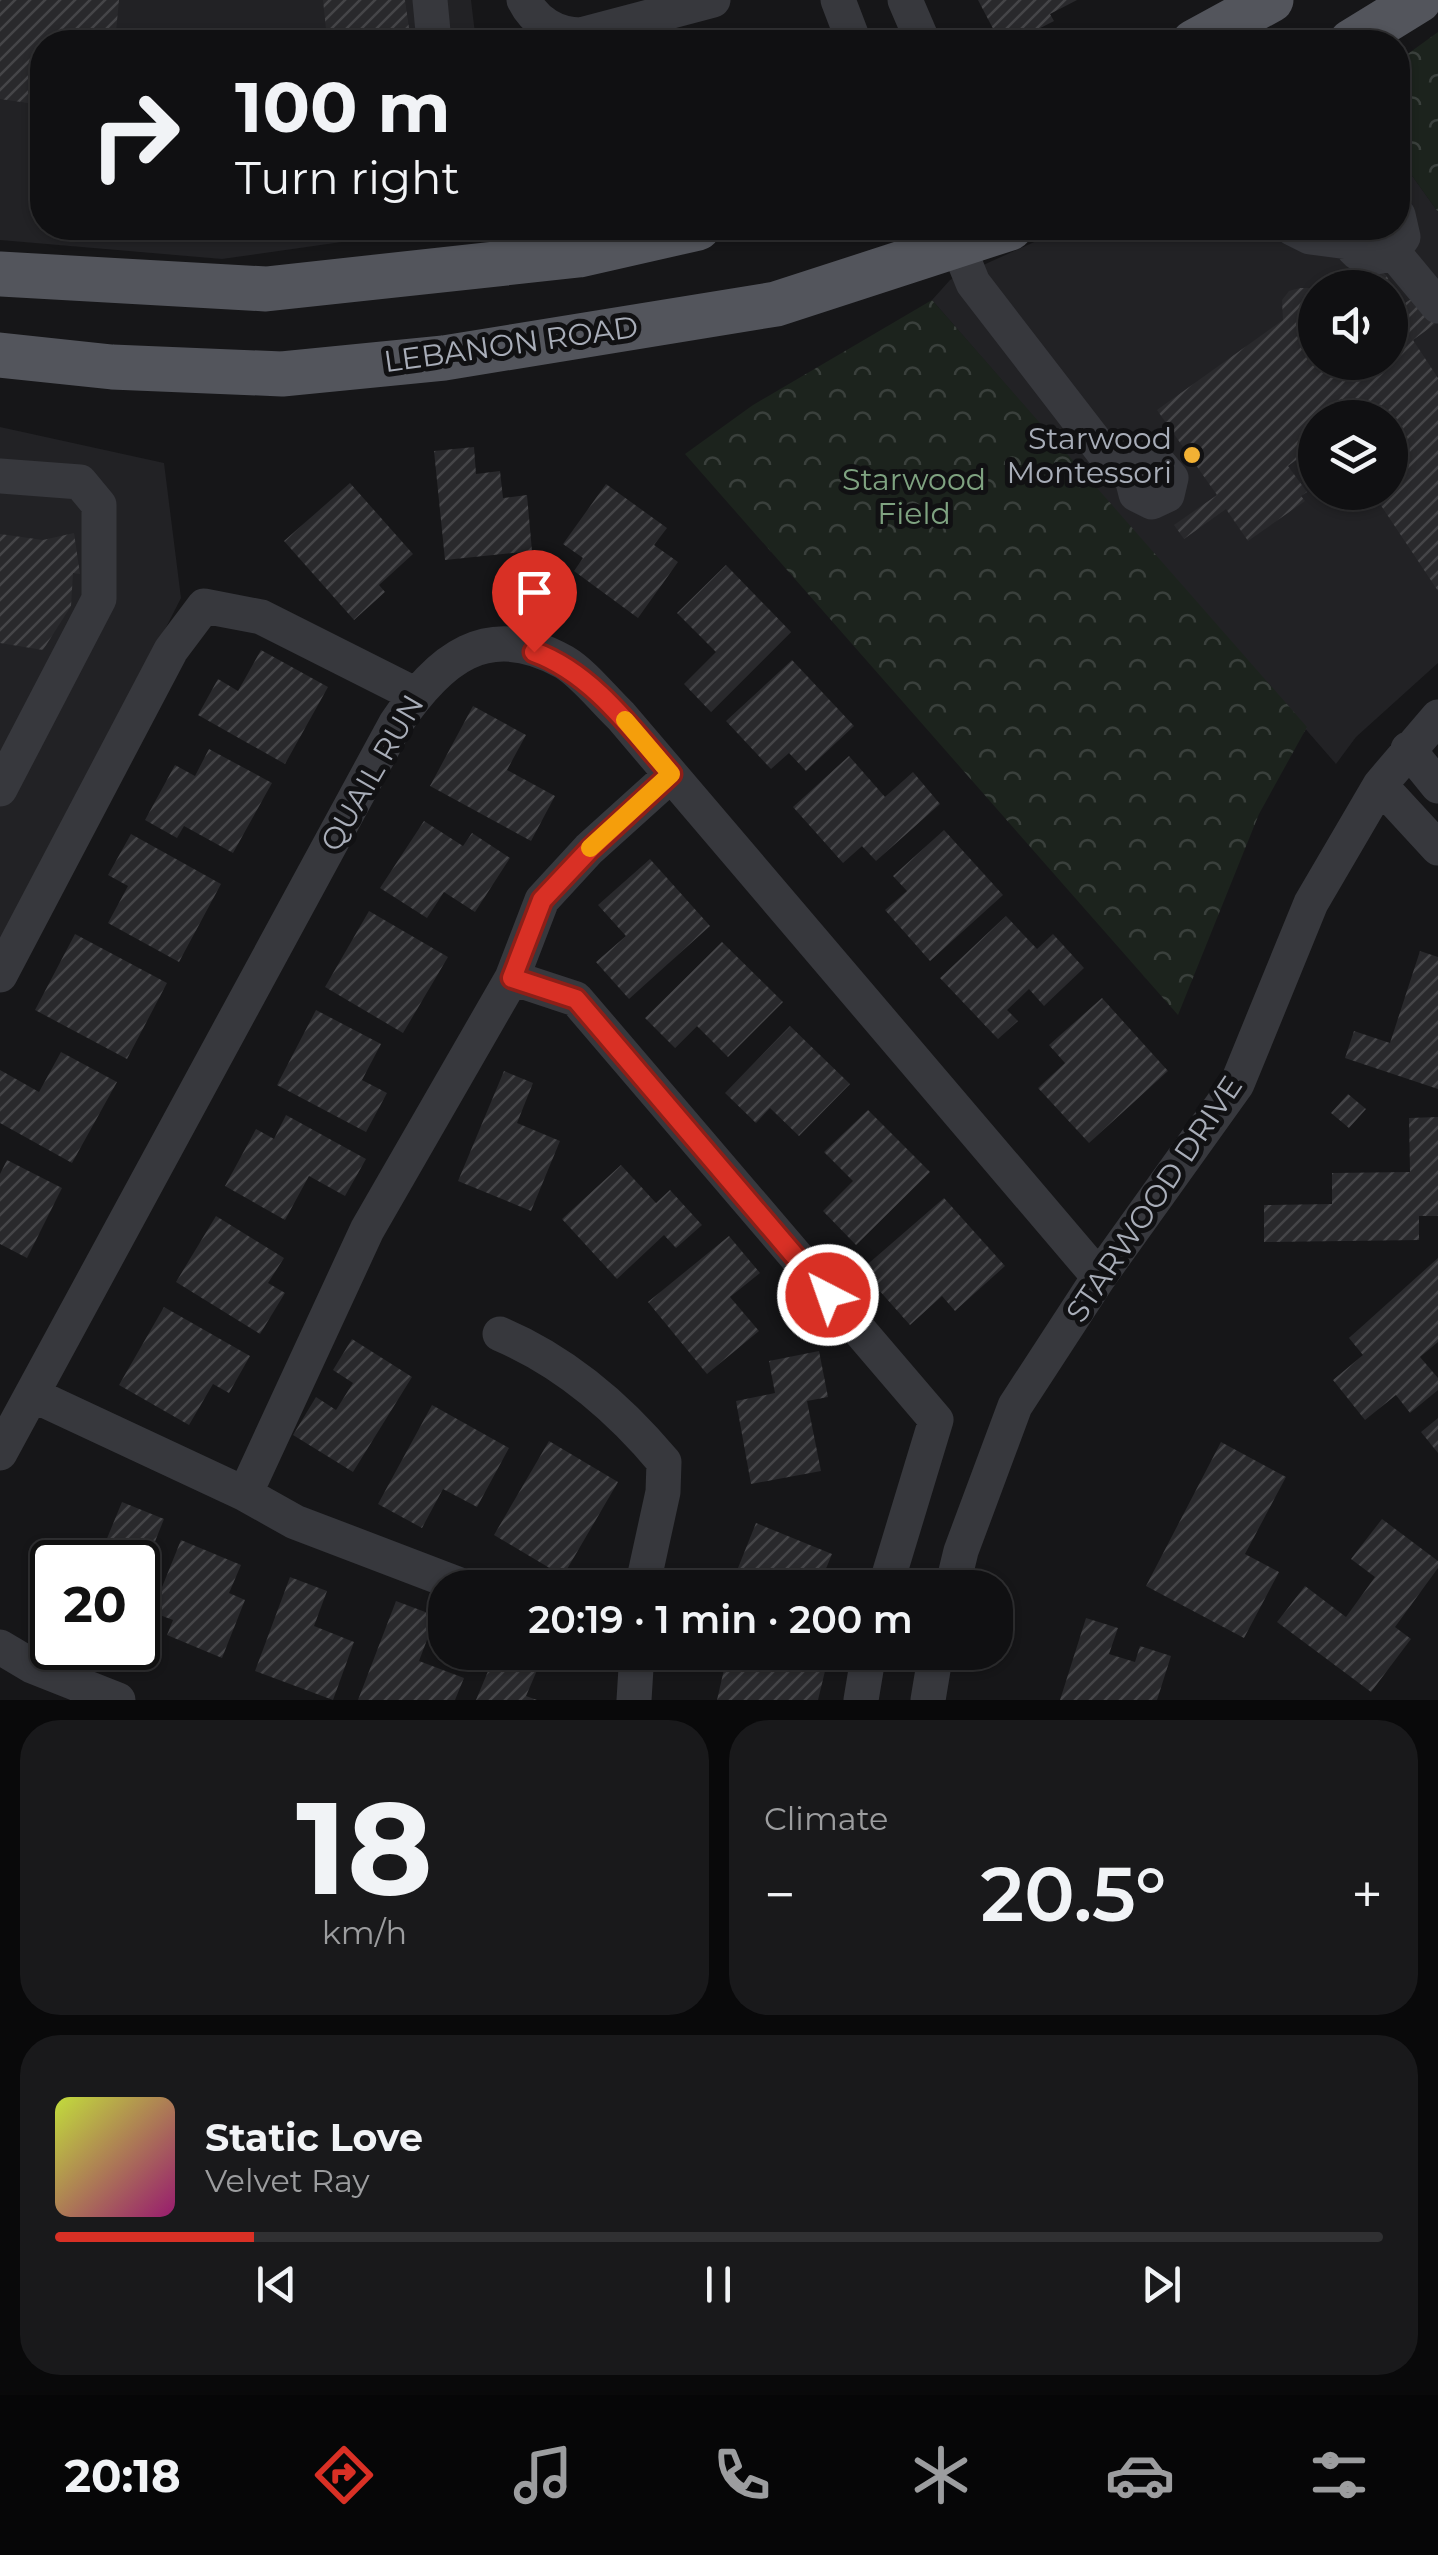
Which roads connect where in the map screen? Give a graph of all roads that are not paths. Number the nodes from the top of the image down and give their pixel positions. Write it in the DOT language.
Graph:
graph roads {
  1 [pos="430,0"];
  2 [pos="524,0"];
  3 [pos="712,0"];
  4 [pos="838,0"];
  5 [pos="905,0"];
  6 [pos="1271,0"];
  7 [pos="1419,0"];
  8 [pos="433,30"];
  9 [pos="554,30"];
  10 [pos="599,30"];
  11 [pos="849,30"];
  12 [pos="918,30"];
  13 [pos="1216,30"];
  14 [pos="1371,30"];
  15 [pos="647,240"];
  16 [pos="939,240"];
  17 [pos="956,240"];
  18 [pos="1350,240"];
  19 [pos="1401,240"];
  20 [pos="1394,252"];
  21 [pos="0,274"];
  22 [pos="1438,306"];
  23 [pos="0,355"];
  24 [pos="0,476"];
  25 [pos="1132,478"];
  26 [pos="416,695"];
  27 [pos="1438,718"];
  28 [pos="1408,749"];
  29 [pos="671,774"];
  30 [pos="2,782"];
  31 [pos="1380,785"];
  32 [pos="1438,786"];
  33 [pos="1438,848"];
  34 [pos="0,975"];
  35 [pos="512,978"];
  36 [pos="1099,1277"];
  37 [pos="500,1334"];
  38 [pos="33,1395"];
  39 [pos="0,1454"];
  40 [pos="245,1494"];
  41 [pos="646,1570"];
  42 [pos="890,1570"];
  43 [pos="956,1570"];
  44 [pos="428,1573"];
  45 [pos="0,1647"];
  46 [pos="636,1670"];
  47 [pos="866,1670"];
  48 [pos="933,1670"];
  49 [pos="118,1700"];
  50 [pos="634,1700"];
  51 [pos="861,1700"];
  52 [pos="928,1700"];
  1 -- 8 [label="street"];
  2 -- 9 [label="street"];
  3 -- 10 [label="street"];
  4 -- 11 [label="street"];
  5 -- 12 [label="street"];
  6 -- 13 [label="main road"];
  7 -- 14 [label="main road"];
  15 -- 21 [label="main road"];
  16 -- 23 [label="main road, LEBANON ROAD"];
  17 -- 25 [label="street"];
  18 -- 20 [label="street"];
  19 -- 20 [label="street"];
  20 -- 22 [label="street"];
  24 -- 30 [label="street"];
  26 -- 29 [label="street, QUAIL RUN"];
  26 -- 34 [label="street"];
  26 -- 38 [label="street, QUAIL RUN"];
  27 -- 28 [label="street, STARWOOD DRIVE"];
  28 -- 31 [label="street, STARWOOD DRIVE"];
  28 -- 32 [label="street"];
  29 -- 35 [label="street"];
  29 -- 36 [label="street, QUAIL RUN"];
  31 -- 33 [label="street"];
  31 -- 36 [label="street, STARWOOD DRIVE"];
  35 -- 40 [label="street"];
  35 -- 42 [label="street"];
  36 -- 43 [label="street, STARWOOD DRIVE"];
  37 -- 41 [label="street"];
  38 -- 39 [label="street, QUAIL RUN"];
  38 -- 40 [label="street"];
  40 -- 44 [label="street"];
  45 -- 49 [label="street"];
  46 -- 50 [label="street"];
  47 -- 51 [label="street"];
  48 -- 52 [label="street"];
}
